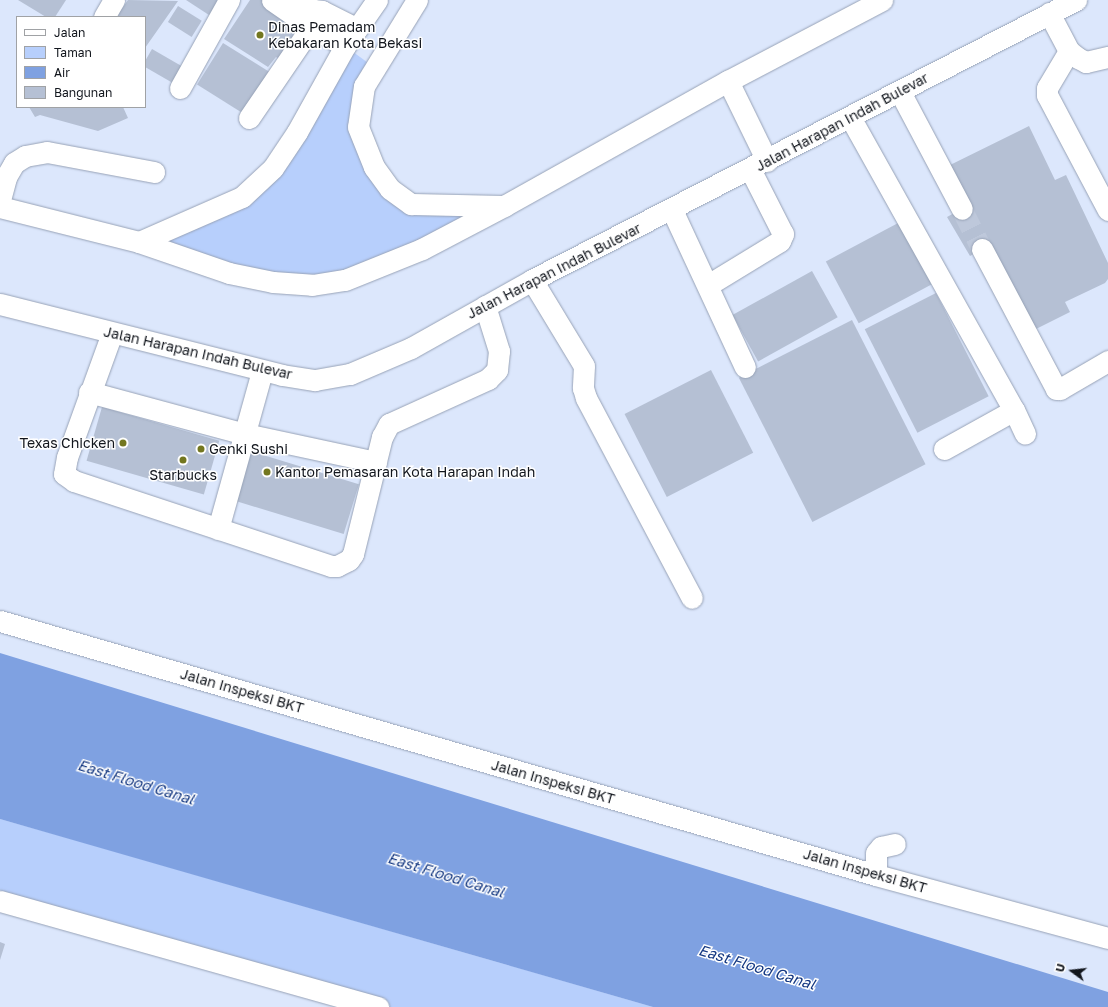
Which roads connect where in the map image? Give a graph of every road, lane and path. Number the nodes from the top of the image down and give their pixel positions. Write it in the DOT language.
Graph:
graph roads {
  1 [pos="114,0"];
  2 [pos="229,0"];
  3 [pos="272,0"];
  4 [pos="299,0"];
  5 [pos="377,0"];
  6 [pos="417,0"];
  7 [pos="882,0"];
  8 [pos="1076,0"];
  9 [pos="1049,13"];
  10 [pos="105,16"];
  11 [pos="316,19"];
  12 [pos="357,29"];
  13 [pos="345,46"];
  14 [pos="1069,51"];
  15 [pos="1108,57"];
  16 [pos="729,85"];
  17 [pos="180,88"];
  18 [pos="900,92"];
  19 [pos="850,117"];
  20 [pos="249,118"];
  21 [pos="759,158"];
  22 [pos="154,172"];
  23 [pos="0,200"];
  24 [pos="504,206"];
  25 [pos="0,207"];
  26 [pos="962,209"];
  27 [pos="672,210"];
  28 [pos="1108,210"];
  29 [pos="139,242"];
  30 [pos="982,249"];
  31 [pos="532,280"];
  32 [pos="708,285"];
  33 [pos="0,304"];
  34 [pos="485,306"];
  35 [pos="112,333"];
  36 [pos="1108,361"];
  37 [pos="745,367"];
  38 [pos="262,371"];
  39 [pos="89,392"];
  40 [pos="1014,410"];
  41 [pos="245,434"];
  42 [pos="1024,434"];
  43 [pos="944,449"];
  44 [pos="376,462"];
  45 [pos="218,529"];
  46 [pos="692,598"];
  47 [pos="0,621"];
  48 [pos="895,844"];
  49 [pos="876,875"];
  50 [pos="0,901"];
  51 [pos="1108,938"];
  52 [pos="378,1007"];
  1 -- 10 [label="street"];
  2 -- 17 [label="street"];
  3 -- 11 [label="street"];
  4 -- 11 [label="street"];
  5 -- 12 [label="street"];
  6 -- 24 [label="street"];
  7 -- 16 [label="street"];
  8 -- 9 [label="street, Jalan Harapan Indah Bulevar"];
  9 -- 14 [label="street"];
  9 -- 18 [label="street, Jalan Harapan Indah Bulevar"];
  11 -- 12 [label="street"];
  11 -- 13 [label="street"];
  11 -- 20 [label="street"];
  12 -- 13 [label="street"];
  13 -- 29 [label="street"];
  14 -- 15 [label="street"];
  14 -- 28 [label="street"];
  16 -- 21 [label="street"];
  16 -- 24 [label="street"];
  18 -- 19 [label="street, Jalan Harapan Indah Bulevar"];
  18 -- 26 [label="street"];
  19 -- 21 [label="street, Jalan Harapan Indah Bulevar"];
  19 -- 40 [label="street"];
  21 -- 27 [label="street, Jalan Harapan Indah Bulevar"];
  21 -- 32 [label="street"];
  22 -- 23 [label="street"];
  24 -- 29 [label="street"];
  25 -- 29 [label="street"];
  27 -- 31 [label="street, Jalan Harapan Indah Bulevar"];
  27 -- 32 [label="street"];
  30 -- 36 [label="street"];
  31 -- 34 [label="street, Jalan Harapan Indah Bulevar"];
  31 -- 46 [label="street"];
  32 -- 37 [label="street"];
  33 -- 35 [label="street, Jalan Harapan Indah Bulevar"];
  34 -- 38 [label="street, Jalan Harapan Indah Bulevar"];
  34 -- 44 [label="street"];
  35 -- 38 [label="street, Jalan Harapan Indah Bulevar"];
  35 -- 39 [label="street"];
  38 -- 41 [label="street"];
  39 -- 41 [label="street"];
  39 -- 45 [label="street"];
  40 -- 42 [label="street"];
  40 -- 43 [label="street"];
  41 -- 44 [label="street"];
  41 -- 45 [label="street"];
  44 -- 45 [label="street"];
  47 -- 49 [label="street, Jalan Inspeksi BKT"];
  48 -- 49 [label="street"];
  49 -- 51 [label="street, Jalan Inspeksi BKT"];
  50 -- 52 [label="street"];
}
